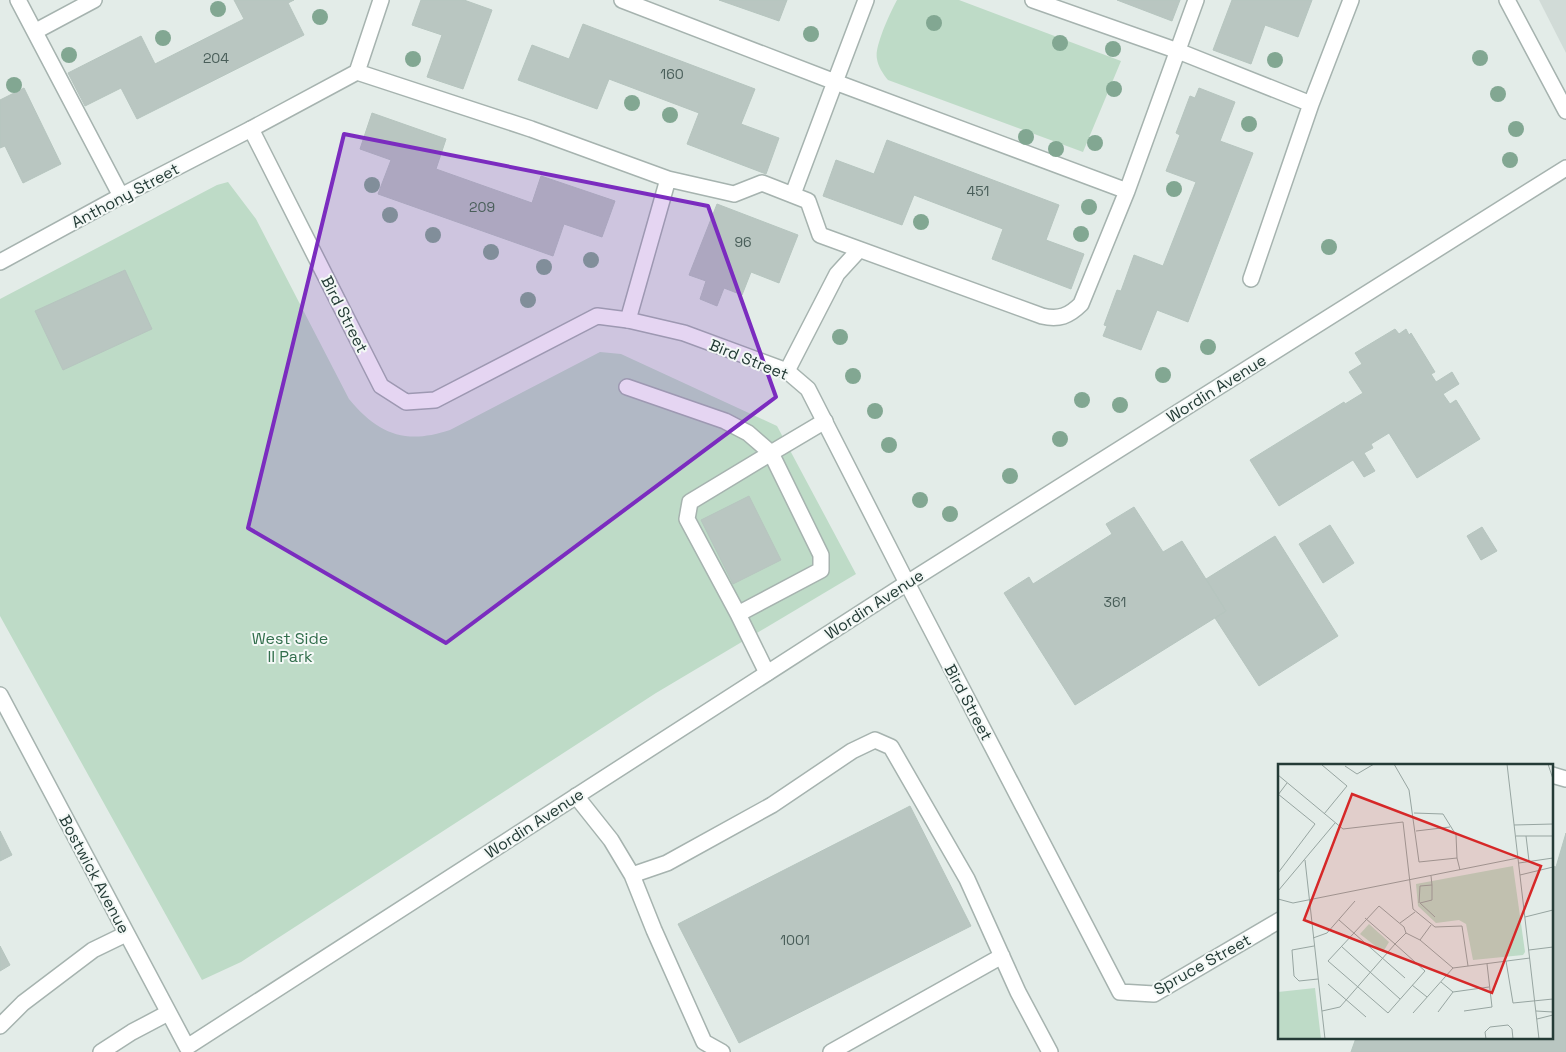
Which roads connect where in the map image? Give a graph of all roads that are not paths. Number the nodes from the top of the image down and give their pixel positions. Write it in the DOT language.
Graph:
graph roads {
  1 [pos="18,0"];
  2 [pos="94,0"];
  3 [pos="381,0"];
  4 [pos="622,0"];
  5 [pos="866,0"];
  6 [pos="1033,0"];
  7 [pos="1196,0"];
  8 [pos="1351,0"];
  9 [pos="1507,0"];
  10 [pos="36,31"];
  11 [pos="1178,51"];
  12 [pos="357,72"];
  13 [pos="835,82"];
  14 [pos="1311,104"];
  15 [pos="1566,111"];
  16 [pos="252,129"];
  17 [pos="1566,168"];
  18 [pos="668,179"];
  19 [pos="1127,191"];
  20 [pos="793,194"];
  21 [pos="120,196"];
  22 [pos="859,250"];
  23 [pos="0,262"];
  24 [pos="1251,279"];
  25 [pos="628,320"];
  26 [pos="787,371"];
  27 [pos="627,387"];
  28 [pos="825,421"];
  29 [pos="771,453"];
  30 [pos="907,583"];
  31 [pos="738,614"];
  32 [pos="767,673"];
  33 [pos="0,695"];
  34 [pos="576,796"];
  35 [pos="632,875"];
  36 [pos="1278,921"];
  37 [pos="126,934"];
  38 [pos="1002,956"];
  39 [pos="1120,992"];
  40 [pos="168,1013"];
  41 [pos="0,1026"];
  42 [pos="188,1050"];
  43 [pos="101,1052"];
  44 [pos="722,1052"];
  45 [pos="831,1052"];
  46 [pos="1050,1052"];
  1 -- 10 [label="street"];
  2 -- 10 [label="street"];
  3 -- 12 [label="street"];
  4 -- 13 [label="street"];
  5 -- 13 [label="street"];
  6 -- 11 [label="street"];
  7 -- 11 [label="street"];
  8 -- 14 [label="street"];
  9 -- 15 [label="street"];
  10 -- 21 [label="street"];
  11 -- 14 [label="street"];
  11 -- 19 [label="street"];
  12 -- 16 [label="street, Anthony Street"];
  12 -- 18 [label="street"];
  13 -- 19 [label="street"];
  13 -- 20 [label="street"];
  14 -- 24 [label="street"];
  16 -- 21 [label="street, Anthony Street"];
  16 -- 25 [label="street, Bird Street"];
  17 -- 30 [label="street, Wordin Avenue"];
  18 -- 20 [label="street"];
  18 -- 25 [label="street"];
  19 -- 22 [label="street"];
  20 -- 22 [label="street"];
  21 -- 23 [label="street, Anthony Street"];
  22 -- 26 [label="street"];
  25 -- 26 [label="street, Bird Street"];
  26 -- 28 [label="street, Bird Street"];
  27 -- 29 [label="street"];
  28 -- 29 [label="street"];
  28 -- 30 [label="street, Bird Street"];
  29 -- 31 [label="street"];
  29 -- 31 [label="street"];
  30 -- 32 [label="street, Wordin Avenue"];
  30 -- 39 [label="street, Bird Street"];
  31 -- 32 [label="street"];
  32 -- 34 [label="street, Wordin Avenue"];
  33 -- 37 [label="street, Bostwick Avenue"];
  34 -- 35 [label="street"];
  34 -- 42 [label="street, Wordin Avenue"];
  35 -- 38 [label="street"];
  35 -- 44 [label="street"];
  36 -- 39 [label="street, Spruce Street"];
  37 -- 40 [label="street, Bostwick Avenue"];
  37 -- 41 [label="street"];
  38 -- 45 [label="street"];
  38 -- 46 [label="street"];
  40 -- 42 [label="street, Bostwick Avenue"];
  40 -- 43 [label="street"];
}
